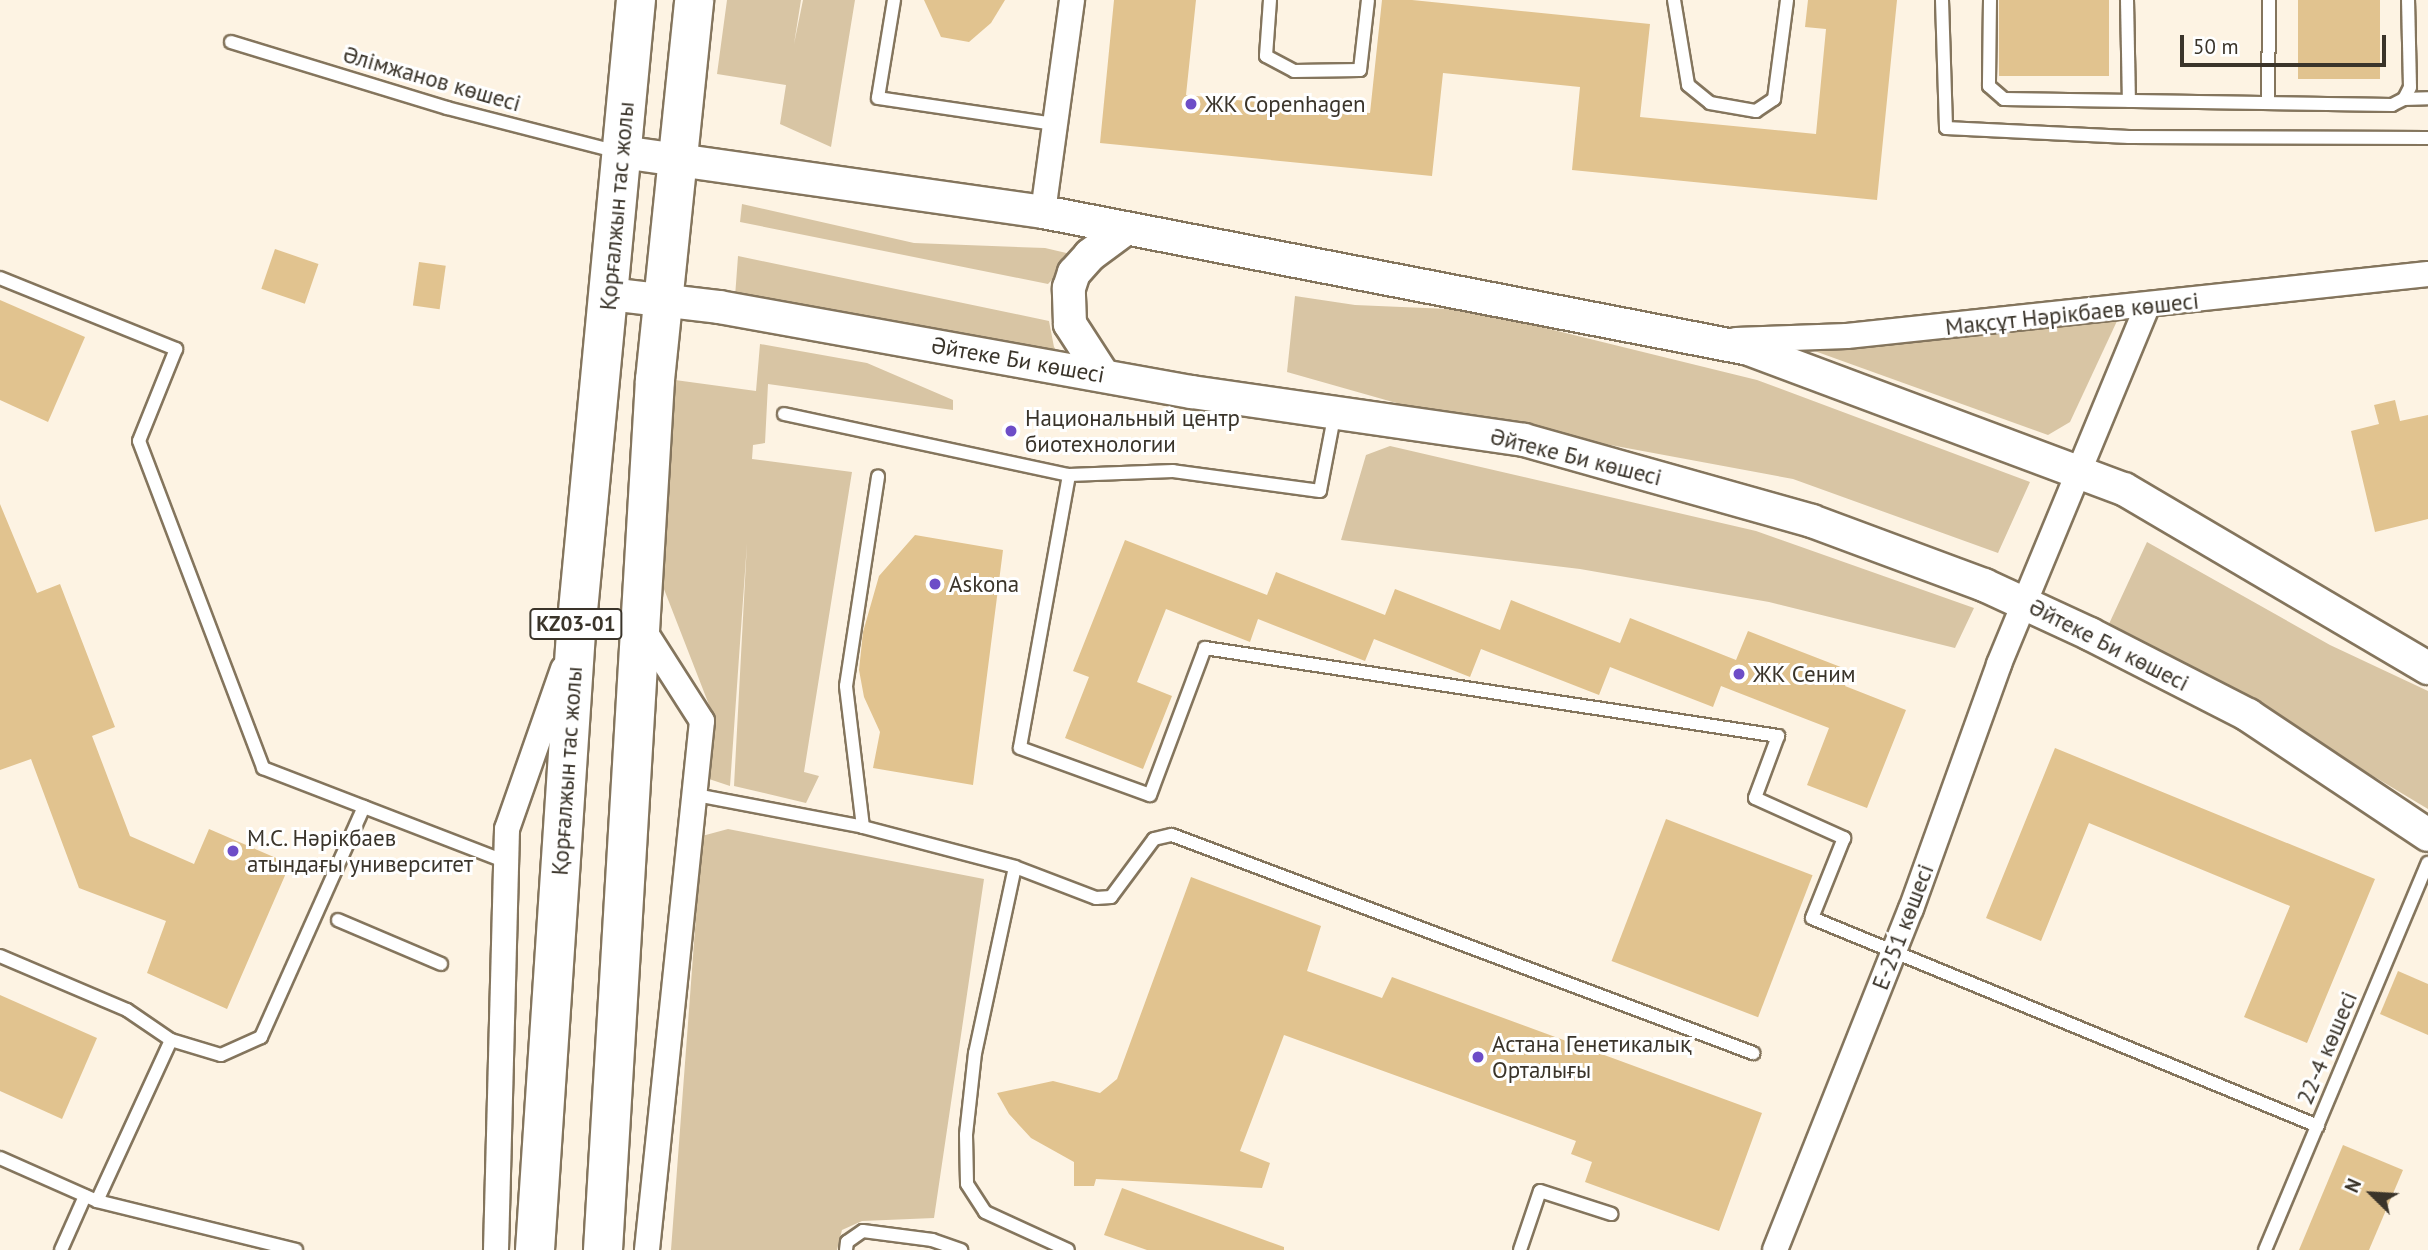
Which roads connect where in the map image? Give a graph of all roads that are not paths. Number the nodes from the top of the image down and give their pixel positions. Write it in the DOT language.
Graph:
graph roads {
  1 [pos="636,0"];
  2 [pos="694,0"];
  3 [pos="894,0"];
  4 [pos="1072,0"];
  5 [pos="1270,0"];
  6 [pos="1368,0"];
  7 [pos="1674,0"];
  8 [pos="1787,0"];
  9 [pos="1942,0"];
  10 [pos="1990,0"];
  11 [pos="2127,0"];
  12 [pos="2269,0"];
  13 [pos="2408,0"];
  14 [pos="231,42"];
  15 [pos="2428,97"];
  16 [pos="2404,99"];
  17 [pos="2129,101"];
  18 [pos="2268,102"];
  19 [pos="1055,124"];
  20 [pos="2428,138"];
  21 [pos="622,152"];
  22 [pos="676,163"];
  23 [pos="1043,212"];
  24 [pos="1124,230"];
  25 [pos="2428,274"];
  26 [pos="0,278"];
  27 [pos="609,294"];
  28 [pos="662,301"];
  29 [pos="2147,307"];
  30 [pos="1716,341"];
  31 [pos="1103,375"];
  32 [pos="1335,411"];
  33 [pos="784,414"];
  34 [pos="2080,472"];
  35 [pos="1069,475"];
  36 [pos="878,476"];
  37 [pos="2026,602"];
  38 [pos="640,624"];
  39 [pos="576,632"];
  40 [pos="2428,668"];
  41 [pos="696,794"];
  42 [pos="364,807"];
  43 [pos="863,827"];
  44 [pos="2428,835"];
  45 [pos="507,862"];
  46 [pos="2428,863"];
  47 [pos="1015,867"];
  48 [pos="338,920"];
  49 [pos="1893,951"];
  50 [pos="0,956"];
  51 [pos="441,964"];
  52 [pos="170,1040"];
  53 [pos="1754,1053"];
  54 [pos="2318,1126"];
  55 [pos="0,1158"];
  56 [pos="91,1198"];
  57 [pos="1611,1214"];
  58 [pos="61,1250"];
  59 [pos="296,1250"];
  60 [pos="496,1250"];
  61 [pos="535,1250"];
  62 [pos="603,1250"];
  63 [pos="647,1250"];
  64 [pos="846,1250"];
  65 [pos="961,1250"];
  66 [pos="1068,1250"];
  67 [pos="1520,1250"];
  68 [pos="1776,1250"];
  69 [pos="2265,1250"];
  1 -- 21 [label="main road, Қорғалжын тас жолы / KZ03-01"];
  2 -- 22 [label="main road, KZ03-01"];
  3 -- 19 [label="lane"];
  4 -- 19 [label="street"];
  5 -- 6 [label="lane"];
  7 -- 8 [label="lane"];
  9 -- 20 [label="lane"];
  10 -- 17 [label="lane"];
  11 -- 17 [label="lane"];
  12 -- 18 [label="lane"];
  13 -- 16 [label="lane"];
  14 -- 21 [label="lane, Әлімжанов көшесі"];
  15 -- 16 [label="lane"];
  16 -- 18 [label="lane"];
  17 -- 18 [label="lane"];
  19 -- 23 [label="street"];
  21 -- 22 [label="street"];
  21 -- 27 [label="main road, Қорғалжын тас жолы / KZ03-01"];
  22 -- 23 [label="street"];
  22 -- 28 [label="main road, KZ03-01"];
  23 -- 24 [label="street"];
  24 -- 30 [label="street"];
  24 -- 31 [label="street"];
  25 -- 29 [label="street, Мақсұт Нәрікбаев көшесі"];
  26 -- 42 [label="lane"];
  27 -- 28 [label="street, Әйтеке Би көшесі"];
  27 -- 39 [label="main road, Қорғалжын тас жолы / KZ03-01"];
  28 -- 31 [label="street, Әйтеке Би көшесі"];
  28 -- 38 [label="main road, KZ03-01"];
  29 -- 30 [label="street, Мақсұт Нәрікбаев көшесі"];
  29 -- 34 [label="street, Е-251 көшесі"];
  30 -- 34 [label="street"];
  31 -- 32 [label="street, Әйтеке Би көшесі"];
  32 -- 35 [label="lane"];
  32 -- 37 [label="street, Әйтеке Би көшесі"];
  33 -- 35 [label="lane"];
  34 -- 37 [label="street, Е-251 көшесі"];
  34 -- 40 [label="street"];
  35 -- 49 [label="lane"];
  36 -- 43 [label="lane"];
  37 -- 44 [label="street, Әйтеке Би көшесі"];
  37 -- 49 [label="street, Е-251 көшесі"];
  38 -- 41 [label="street"];
  38 -- 62 [label="main road, KZ03-01"];
  39 -- 45 [label="street"];
  39 -- 61 [label="main road, Қорғалжын тас жолы / KZ03-01"];
  41 -- 43 [label="lane"];
  41 -- 63 [label="street"];
  42 -- 45 [label="lane"];
  42 -- 52 [label="lane"];
  43 -- 47 [label="lane"];
  45 -- 60 [label="street"];
  46 -- 54 [label="lane, 22-4 көшесі"];
  47 -- 53 [label="lane"];
  47 -- 66 [label="lane"];
  48 -- 51 [label="lane"];
  49 -- 54 [label="lane"];
  49 -- 68 [label="street, Е-251 көшесі"];
  50 -- 52 [label="lane"];
  52 -- 56 [label="lane"];
  54 -- 69 [label="lane, 22-4 көшесі"];
  55 -- 56 [label="lane"];
  56 -- 58 [label="lane"];
  56 -- 59 [label="lane"];
  57 -- 67 [label="lane"];
  64 -- 65 [label="lane"];
}
